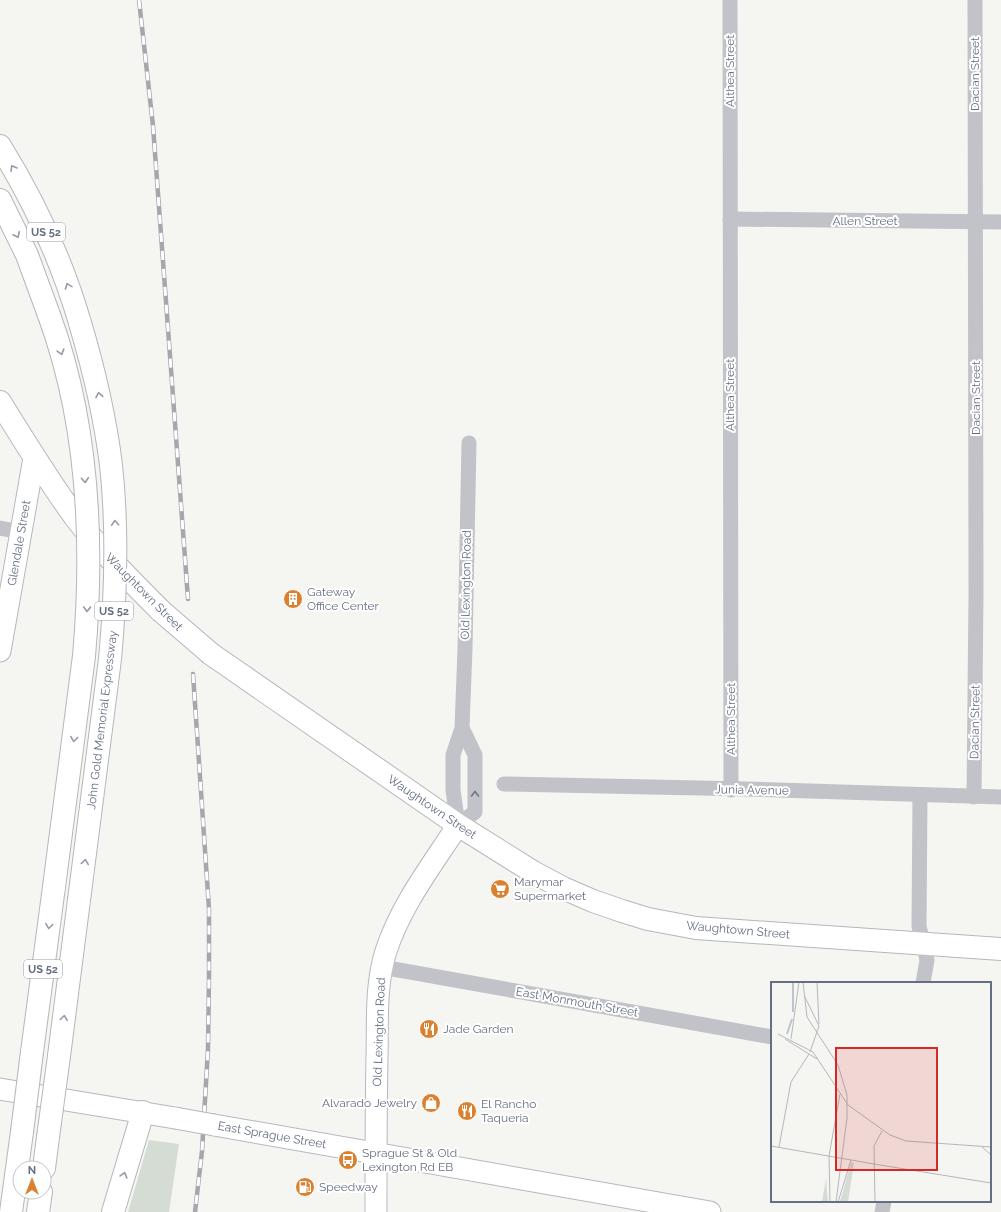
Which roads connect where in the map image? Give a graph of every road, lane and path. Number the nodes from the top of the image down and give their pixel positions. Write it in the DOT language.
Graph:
graph roads {
  1 [pos="730,0"];
  2 [pos="975,0"];
  3 [pos="0,146"];
  4 [pos="0,200"];
  5 [pos="730,219"];
  6 [pos="976,222"];
  7 [pos="1001,222"];
  8 [pos="0,402"];
  9 [pos="469,443"];
  10 [pos="34,458"];
  11 [pos="0,528"];
  12 [pos="21,532"];
  13 [pos="0,651"];
  14 [pos="462,728"];
  15 [pos="504,784"];
  16 [pos="731,790"];
  17 [pos="920,795"];
  18 [pos="974,796"];
  19 [pos="1001,797"];
  20 [pos="458,825"];
  21 [pos="923,944"];
  22 [pos="1001,949"];
  23 [pos="382,967"];
  24 [pos="923,982"];
  25 [pos="771,1037"];
  26 [pos="0,1089"];
  27 [pos="142,1112"];
  28 [pos="376,1153"];
  29 [pos="45,1160"];
  30 [pos="40,1200"];
  31 [pos="884,1202"];
  32 [pos="11,1212"];
  33 [pos="38,1212"];
  34 [pos="113,1212"];
  35 [pos="376,1212"];
  36 [pos="710,1212"];
  37 [pos="882,1212"];
  1 -- 5 [label="street, Althea Street"];
  2 -- 6 [label="street, Dacian Street"];
  29 -- 3 [label="main road, John Gold Memorial Expressway / US 52, one-way, bridge"];
  4 -- 32 [label="main road, US 52, one-way, bridge"];
  5 -- 6 [label="street, Allen Street"];
  5 -- 16 [label="street, Althea Street"];
  6 -- 7 [label="street, Allen Street"];
  6 -- 18 [label="street, Dacian Street"];
  8 -- 10 [label="main road, Waughtown Street"];
  9 -- 14 [label="street, Old Lexington Road"];
  10 -- 12 [label="main road, Glendale Street"];
  10 -- 20 [label="main road, Waughtown Street, bridge"];
  11 -- 12 [label="street"];
  12 -- 13 [label="main road, Glendale Street"];
  14 -- 20 [label="street, Old Lexington Road"];
  20 -- 14 [label="street, Old Lexington Road, one-way"];
  15 -- 16 [label="street, Junia Avenue"];
  16 -- 17 [label="street, Junia Avenue"];
  17 -- 18 [label="street, Junia Avenue"];
  17 -- 21 [label="street"];
  18 -- 19 [label="street, Junia Avenue"];
  20 -- 21 [label="main road, Waughtown Street"];
  20 -- 23 [label="main road, Old Lexington Road"];
  21 -- 22 [label="main road, Waughtown Street"];
  21 -- 24 [label="street"];
  23 -- 25 [label="street, East Monmouth Street"];
  23 -- 28 [label="main road, Old Lexington Road"];
  26 -- 27 [label="main road, East Sprague Street"];
  27 -- 28 [label="main road, East Sprague Street, bridge"];
  34 -- 27 [label="main road, one-way"];
  28 -- 35 [label="main road, Old Lexington Road"];
  28 -- 36 [label="main road, East Sprague Street"];
  30 -- 33 [label="main road"];
  31 -- 37 [label="street"];
}
